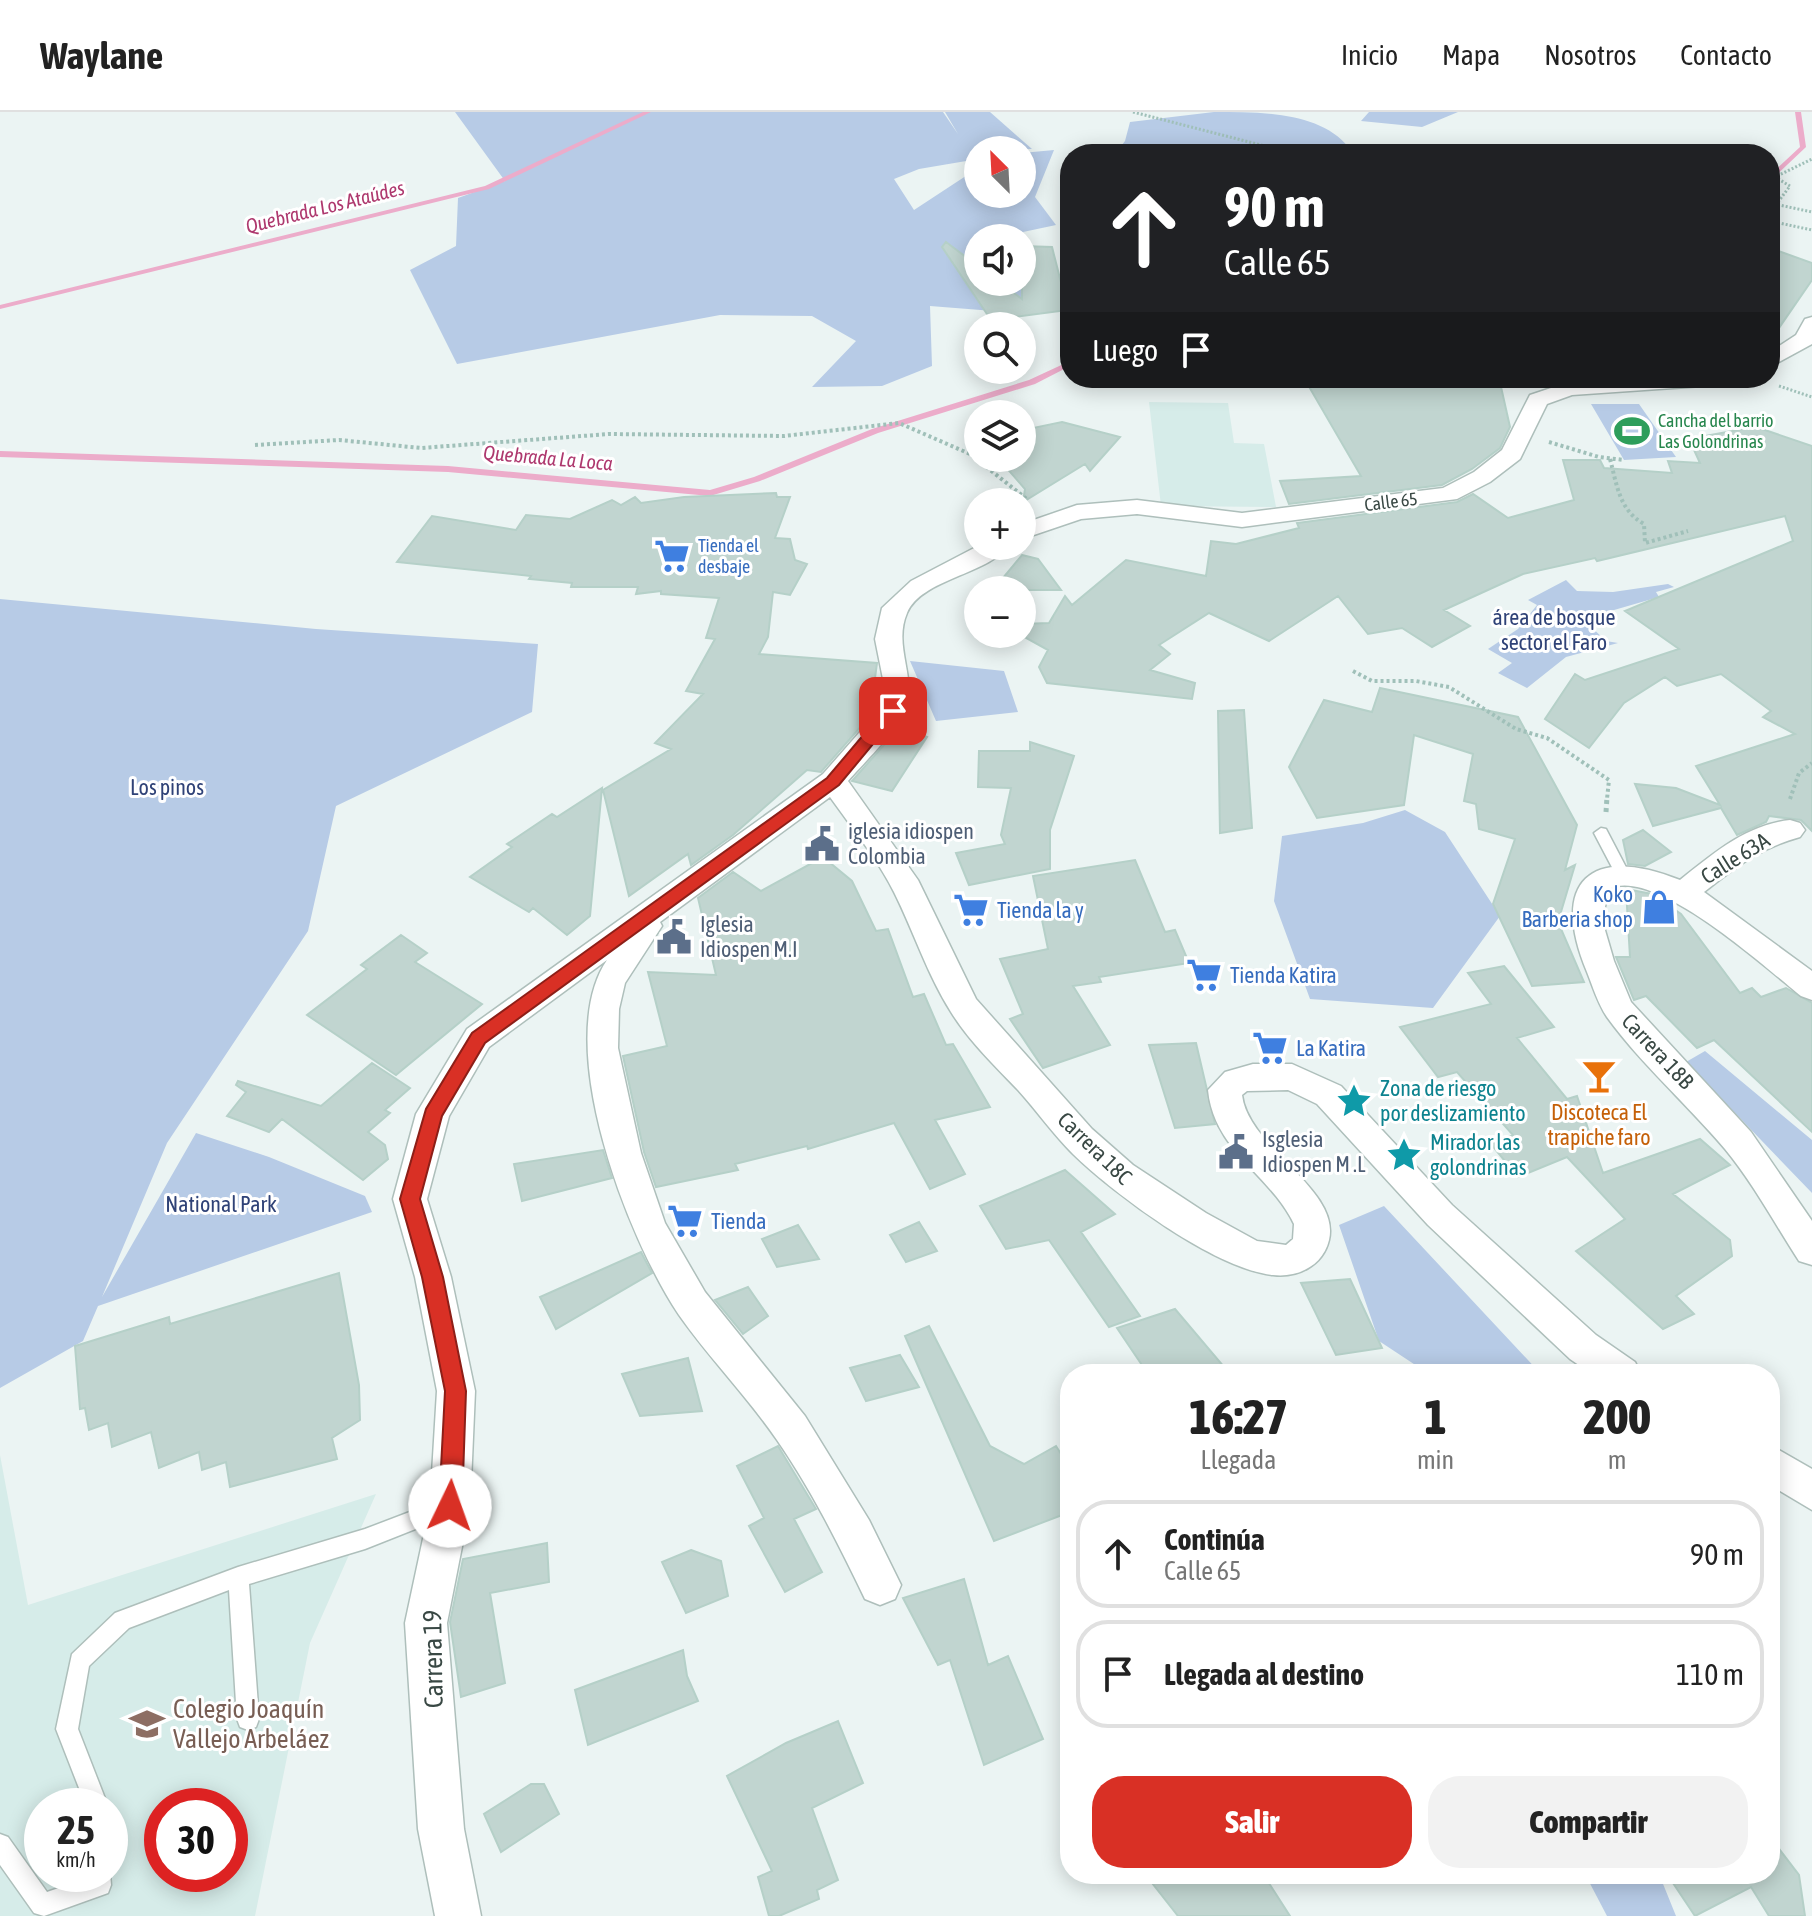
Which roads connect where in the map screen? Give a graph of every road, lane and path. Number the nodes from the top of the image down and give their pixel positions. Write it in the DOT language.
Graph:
graph roads {
  1 [pos="1133,112"];
  2 [pos="1257,144"];
  3 [pos="1812,159"];
  4 [pos="1780,175"];
  5 [pos="1780,180"];
  6 [pos="1780,199"];
  7 [pos="1780,203"];
  8 [pos="1812,212"];
  9 [pos="1780,223"];
  10 [pos="1812,230"];
  11 [pos="1812,323"];
  12 [pos="1780,362"];
  13 [pos="1780,378"];
  14 [pos="1582,388"];
  15 [pos="1812,397"];
  16 [pos="1521,433"];
  17 [pos="255,445"];
  18 [pos="1610,459"];
  19 [pos="1624,460"];
  20 [pos="1047,521"];
  21 [pos="1036,526"];
  22 [pos="1688,531"];
  23 [pos="969,560"];
  24 [pos="1353,671"];
  25 [pos="1812,763"];
  26 [pos="833,781"];
  27 [pos="1787,831"];
  28 [pos="1601,833"];
  29 [pos="1622,873"];
  30 [pos="1682,894"];
  31 [pos="654,913"];
  32 [pos="1812,988"];
  33 [pos="1812,1250"];
  34 [pos="1608,1364"];
  35 [pos="1780,1470"];
  36 [pos="1812,1491"];
  37 [pos="450,1506"];
  38 [pos="238,1577"];
  39 [pos="880,1585"];
  40 [pos="248,1719"];
  41 [pos="90,1788"];
  42 [pos="0,1845"];
  43 [pos="24,1879"];
  44 [pos="33,1892"];
  45 [pos="80,1892"];
  46 [pos="458,1916"];
  1 -- 2 [label="path"];
  3 -- 4 [label="path"];
  5 -- 6 [label="path"];
  7 -- 8 [label="path"];
  9 -- 10 [label="path"];
  11 -- 12 [label="street"];
  13 -- 15 [label="path"];
  14 -- 16 [label="street, Calle 65"];
  16 -- 18 [label="path"];
  16 -- 20 [label="street, Calle 65"];
  17 -- 20 [label="path"];
  18 -- 19 [label="path"];
  18 -- 22 [label="path"];
  20 -- 21 [label="street, Calle 65"];
  23 -- 26 [label="street"];
  24 -- 28 [label="path"];
  25 -- 27 [label="path"];
  26 -- 31 [label="street"];
  26 -- 34 [label="street, Carrera 18C"];
  27 -- 30 [label="street, Calle 63A"];
  28 -- 29 [label="lane"];
  29 -- 30 [label="street"];
  29 -- 33 [label="street, Carrera 18B"];
  30 -- 32 [label="street"];
  31 -- 37 [label="street, Carrera 19"];
  31 -- 39 [label="street"];
  35 -- 36 [label="street"];
  37 -- 38 [label="lane"];
  37 -- 46 [label="street, Carrera 19"];
  38 -- 40 [label="lane"];
  38 -- 41 [label="lane"];
  42 -- 43 [label="lane"];
  44 -- 45 [label="lane"];
}
